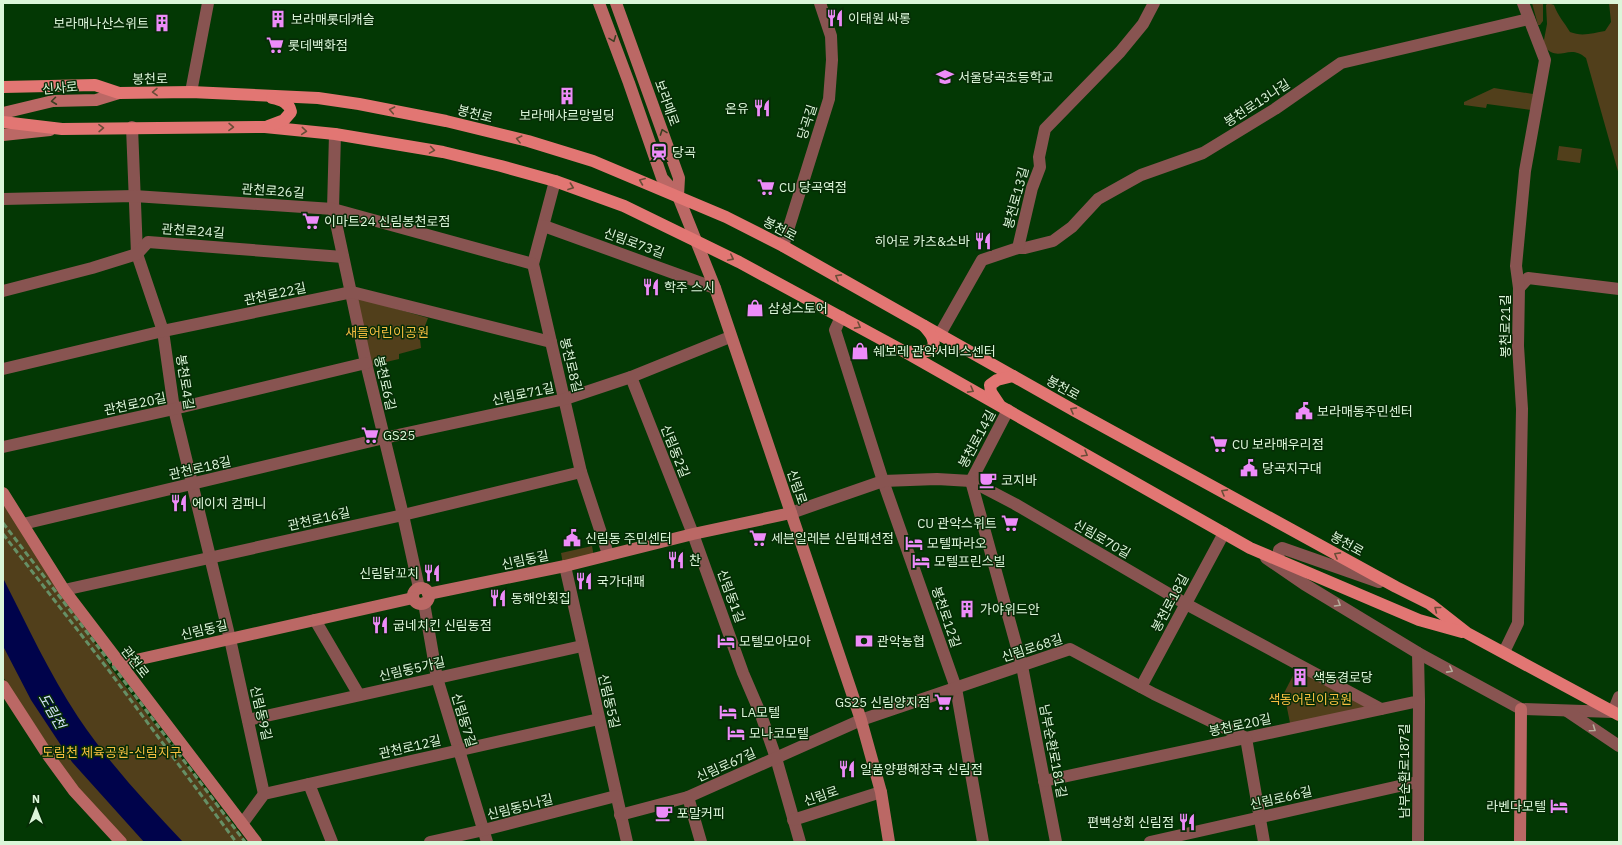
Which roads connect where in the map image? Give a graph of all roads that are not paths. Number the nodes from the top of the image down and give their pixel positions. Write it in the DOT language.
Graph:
graph roads {
  1 [pos="208,3"];
  2 [pos="599,3"];
  3 [pos="616,3"];
  4 [pos="820,3"];
  5 [pos="1154,3"];
  6 [pos="1523,3"];
  7 [pos="1529,19"];
  8 [pos="3,87"];
  9 [pos="191,92"];
  10 [pos="120,93"];
  11 [pos="262,94"];
  12 [pos="3,113"];
  13 [pos="3,122"];
  14 [pos="132,127"];
  15 [pos="265,128"];
  16 [pos="62,129"];
  17 [pos="334,134"];
  18 [pos="3,135"];
  19 [pos="555,181"];
  20 [pos="134,196"];
  21 [pos="678,196"];
  22 [pos="3,199"];
  23 [pos="333,209"];
  24 [pos="544,226"];
  25 [pos="697,240"];
  26 [pos="783,246"];
  27 [pos="1018,248"];
  28 [pos="137,254"];
  29 [pos="343,257"];
  30 [pos="533,264"];
  31 [pos="714,288"];
  32 [pos="1519,288"];
  33 [pos="1619,288"];
  34 [pos="3,291"];
  35 [pos="352,292"];
  36 [pos="840,317"];
  37 [pos="923,324"];
  38 [pos="163,331"];
  39 [pos="940,334"];
  40 [pos="730,337"];
  41 [pos="551,342"];
  42 [pos="905,352"];
  43 [pos="366,363"];
  44 [pos="3,369"];
  45 [pos="1013,376"];
  46 [pos="631,378"];
  47 [pos="565,399"];
  48 [pos="1004,408"];
  49 [pos="174,410"];
  50 [pos="384,438"];
  51 [pos="3,447"];
  52 [pos="581,472"];
  53 [pos="883,481"];
  54 [pos="970,481"];
  55 [pos="192,484"];
  56 [pos="3,493"];
  57 [pos="791,513"];
  58 [pos="403,515"];
  59 [pos="23,524"];
  60 [pos="1224,533"];
  61 [pos="693,534"];
  62 [pos="1250,548"];
  63 [pos="608,554"];
  64 [pos="210,558"];
  65 [pos="1278,560"];
  66 [pos="564,566"];
  67 [pos="1304,584"];
  68 [pos="1396,587"];
  69 [pos="64,590"];
  70 [pos="421,596"];
  71 [pos="1186,604"];
  72 [pos="315,620"];
  73 [pos="1467,633"];
  74 [pos="230,639"];
  75 [pos="582,646"];
  76 [pos="1504,652"];
  77 [pos="1418,653"];
  78 [pos="118,664"];
  79 [pos="1022,666"];
  80 [pos="437,678"];
  81 [pos="1141,687"];
  82 [pos="956,688"];
  83 [pos="4,689"];
  84 [pos="359,695"];
  85 [pos="1619,697"];
  86 [pos="1419,701"];
  87 [pos="1382,709"];
  88 [pos="1521,709"];
  89 [pos="1567,711"];
  90 [pos="1617,713"];
  91 [pos="599,719"];
  92 [pos="248,720"];
  93 [pos="861,720"];
  94 [pos="1246,738"];
  95 [pos="1619,746"];
  96 [pos="458,751"];
  97 [pos="776,758"];
  98 [pos="1044,781"];
  99 [pos="1417,782"];
  100 [pos="309,784"];
  101 [pos="881,792"];
  102 [pos="264,794"];
  103 [pos="616,796"];
  104 [pos="688,797"];
  105 [pos="620,815"];
  106 [pos="1260,817"];
  107 [pos="793,820"];
  108 [pos="242,824"];
  109 [pos="485,836"];
  110 [pos="122,842"];
  111 [pos="256,842"];
  112 [pos="332,842"];
  113 [pos="430,842"];
  114 [pos="627,842"];
  115 [pos="701,842"];
  116 [pos="800,842"];
  117 [pos="889,842"];
  118 [pos="983,842"];
  119 [pos="1056,842"];
  120 [pos="1150,842"];
  121 [pos="1264,842"];
  122 [pos="1418,842"];
  123 [pos="1520,842"];
  1 -- 9 [label="street"];
  2 -- 21 [label="main road, one-way"];
  21 -- 3 [label="main road, 보라매로, one-way"];
  4 -- 26 [label="street, 당곡길"];
  5 -- 27 [label="street, 봉천로13길"];
  6 -- 7 [label="street, 봉천로21길"];
  7 -- 27 [label="street, 봉천로13나길"];
  7 -- 32 [label="street, 봉천로21길"];
  8 -- 10 [label="main road, 봉천로"];
  9 -- 10 [label="main road, 봉천로, one-way"];
  9 -- 11 [label="main road, 봉천로"];
  10 -- 12 [label="main road, 신사로, one-way"];
  11 -- 15 [label="main road"];
  21 -- 11 [label="main road, 봉천로, one-way"];
  13 -- 16 [label="main road, 봉천로"];
  14 -- 15 [label="main road, 봉천로, one-way"];
  16 -- 14 [label="main road, 봉천로, one-way"];
  14 -- 20 [label="street, 봉천로4길"];
  15 -- 17 [label="main road, 봉천로, one-way"];
  16 -- 18 [label="main road"];
  17 -- 19 [label="main road, 봉천로, one-way"];
  17 -- 23 [label="street, 봉천로6길"];
  19 -- 24 [label="street, 봉천로8길"];
  19 -- 25 [label="main road, 봉천로, one-way"];
  20 -- 22 [label="street, 관천로26길"];
  20 -- 23 [label="street, 관천로26길"];
  20 -- 28 [label="street, 봉천로4길"];
  21 -- 25 [label="main road, 신림로"];
  21 -- 26 [label="main road, 봉천로"];
  23 -- 29 [label="street, 봉천로6길"];
  23 -- 30 [label="street, 관천로26길"];
  24 -- 30 [label="street, 봉천로8길"];
  24 -- 31 [label="street, 신림로73길"];
  25 -- 31 [label="main road, 신림로"];
  25 -- 36 [label="main road, 봉천로, one-way"];
  37 -- 26 [label="main road, 봉천로, one-way"];
  27 -- 39 [label="street, 봉천로13길"];
  28 -- 29 [label="street, 관천로24길"];
  28 -- 34 [label="street, 관천로24길"];
  28 -- 38 [label="street, 봉천로4길"];
  29 -- 35 [label="street, 봉천로6길"];
  30 -- 41 [label="street, 봉천로8길"];
  31 -- 40 [label="main road, 신림로"];
  32 -- 33 [label="street"];
  32 -- 76 [label="street, 봉천로21길"];
  35 -- 38 [label="street, 관천로22길"];
  35 -- 41 [label="street, 관천로22길"];
  35 -- 43 [label="street, 봉천로6길"];
  36 -- 42 [label="main road, 봉천로, one-way"];
  36 -- 53 [label="street, 봉천로12길"];
  37 -- 39 [label="main road, 봉천로"];
  37 -- 42 [label="main road"];
  38 -- 44 [label="street, 관천로22길"];
  38 -- 49 [label="street, 봉천로4길"];
  39 -- 45 [label="main road, 봉천로"];
  40 -- 46 [label="street, 신림로71길"];
  40 -- 57 [label="main road, 신림로"];
  41 -- 47 [label="street, 봉천로8길"];
  42 -- 48 [label="main road, 봉천로, one-way"];
  43 -- 49 [label="street, 관천로20길"];
  43 -- 50 [label="street, 봉천로6길"];
  45 -- 48 [label="main road"];
  68 -- 45 [label="main road, 봉천로, one-way"];
  46 -- 47 [label="street, 신림로71길"];
  46 -- 61 [label="street, 신림동2길"];
  47 -- 50 [label="street, 신림로71길"];
  47 -- 52 [label="street, 봉천로8길"];
  48 -- 54 [label="street, 봉천로14길"];
  48 -- 60 [label="main road, 봉천로, one-way"];
  49 -- 51 [label="street, 관천로20길"];
  49 -- 55 [label="street, 봉천로4길"];
  50 -- 55 [label="street, 관천로18길"];
  50 -- 58 [label="street, 봉천로6길"];
  52 -- 58 [label="street, 관천로16길"];
  52 -- 63 [label="street, 봉천로8길"];
  53 -- 54 [label="street, 신림로70길"];
  53 -- 57 [label="street, 신림로70길"];
  53 -- 82 [label="street, 봉천로12길"];
  54 -- 71 [label="street, 신림로70길"];
  54 -- 79 [label="street, 봉천로14길"];
  55 -- 59 [label="street, 관천로18길"];
  55 -- 64 [label="street, 봉천로4길"];
  56 -- 59 [label="main road, 관천로"];
  57 -- 61 [label="main road, 신림동길"];
  57 -- 93 [label="main road, 신림로"];
  58 -- 64 [label="street, 관천로16길"];
  58 -- 70 [label="street, 봉천로6길"];
  59 -- 69 [label="main road, 관천로"];
  60 -- 62 [label="main road, 봉천로"];
  60 -- 71 [label="street, 봉천로18길"];
  61 -- 63 [label="main road, 신림동길"];
  61 -- 97 [label="street, 신림동1길"];
  62 -- 65 [label="main road, 봉천로"];
  62 -- 67 [label="street"];
  63 -- 66 [label="main road, 신림동길"];
  64 -- 69 [label="street, 관천로16길"];
  64 -- 74 [label="street, 봉천로4길"];
  65 -- 67 [label="street"];
  65 -- 68 [label="street"];
  65 -- 73 [label="main road, 봉천로"];
  66 -- 70 [label="main road, 신림동길"];
  66 -- 75 [label="street, 신림동5길"];
  67 -- 77 [label="street, one-way"];
  73 -- 68 [label="main road, 봉천로, one-way"];
  69 -- 78 [label="main road, 관천로"];
  70 -- 72 [label="main road, 신림동길"];
  70 -- 80 [label="street, 신림동7길"];
  71 -- 81 [label="street, 봉천로18길"];
  71 -- 87 [label="street, 신림로70길"];
  72 -- 74 [label="main road, 신림동길"];
  72 -- 84 [label="street"];
  73 -- 76 [label="main road, 봉천로"];
  74 -- 78 [label="main road, 신림동길"];
  74 -- 92 [label="street, 신림동9길"];
  75 -- 80 [label="street, 신림동5가길"];
  75 -- 91 [label="street, 신림동5길"];
  76 -- 90 [label="main road, 봉천로"];
  77 -- 86 [label="street"];
  77 -- 88 [label="street, one-way"];
  78 -- 108 [label="main road, 관천로"];
  79 -- 81 [label="street, 신림로68길"];
  79 -- 82 [label="street, 신림로68길"];
  79 -- 98 [label="street, 남부순환로181길"];
  80 -- 84 [label="street, 신림동5가길"];
  80 -- 96 [label="street, 신림동7길"];
  81 -- 94 [label="street, 신림로68길"];
  82 -- 93 [label="street, 신림로68길"];
  82 -- 118 [label="street, 봉천로12길"];
  83 -- 110 [label="main road"];
  84 -- 92 [label="street, 신림동5가길"];
  85 -- 90 [label="street"];
  86 -- 87 [label="street, 봉천로20길"];
  86 -- 99 [label="street, 남부순환로187길"];
  87 -- 94 [label="street, 봉천로20길"];
  88 -- 89 [label="street"];
  88 -- 123 [label="main road"];
  89 -- 90 [label="street"];
  89 -- 95 [label="street, one-way"];
  91 -- 96 [label="street, 관천로12길"];
  91 -- 103 [label="street, 신림동5길"];
  92 -- 102 [label="street, 신림동9길"];
  93 -- 97 [label="street, 신림로67길"];
  93 -- 101 [label="main road, 신림로"];
  94 -- 98 [label="street, 봉천로20길"];
  94 -- 106 [label="street"];
  96 -- 100 [label="street, 관천로12길"];
  96 -- 109 [label="street, 신림동7길"];
  97 -- 104 [label="street, 신림로67길"];
  97 -- 107 [label="street, 신림동1길"];
  98 -- 119 [label="street, 남부순환로181길"];
  99 -- 106 [label="street, 신림로66길"];
  99 -- 122 [label="street, 남부순환로187길"];
  100 -- 102 [label="street, 관천로12길"];
  100 -- 112 [label="street"];
  101 -- 107 [label="street, 신림로"];
  101 -- 117 [label="main road, 신림로"];
  102 -- 108 [label="street"];
  103 -- 105 [label="street, 신림동5길"];
  103 -- 109 [label="street, 신림동5나길"];
  104 -- 105 [label="street, 신림로67길"];
  104 -- 115 [label="street"];
  105 -- 114 [label="street, 신림동5길"];
  106 -- 120 [label="street, 신림로66길"];
  106 -- 121 [label="street"];
  107 -- 116 [label="street, 신림동1길"];
  108 -- 111 [label="main road, 관천로"];
  109 -- 113 [label="street, 신림동5나길"];
}
